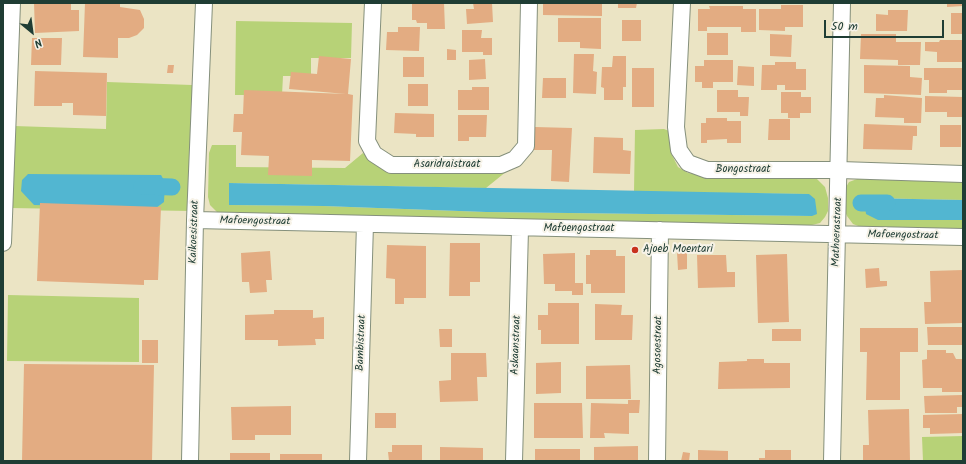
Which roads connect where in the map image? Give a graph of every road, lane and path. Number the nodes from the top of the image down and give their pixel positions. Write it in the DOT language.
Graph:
graph roads {
  1 [pos="12,3"];
  2 [pos="204,3"];
  3 [pos="373,3"];
  4 [pos="529,3"];
  5 [pos="682,3"];
  6 [pos="842,3"];
  7 [pos="840,170"];
  8 [pos="963,174"];
  9 [pos="195,220"];
  10 [pos="365,224"];
  11 [pos="520,229"];
  12 [pos="660,230"];
  13 [pos="838,235"];
  14 [pos="963,237"];
  15 [pos="3,243"];
  16 [pos="190,461"];
  17 [pos="358,461"];
  18 [pos="514,461"];
  19 [pos="657,461"];
  20 [pos="832,461"];
  1 -- 15 [label="street"];
  2 -- 9 [label="street, Kaikoesistraat"];
  3 -- 4 [label="street, Asaridraistraat"];
  5 -- 7 [label="street, Bongostraat"];
  6 -- 7 [label="street, Mathoerastraat"];
  7 -- 8 [label="street, Bongostraat"];
  7 -- 13 [label="street, Mathoerastraat"];
  9 -- 10 [label="street, Mafoengostraat"];
  9 -- 16 [label="street, Kaikoesistraat"];
  10 -- 11 [label="street, Mafoengostraat"];
  10 -- 17 [label="street, Bambistraat"];
  11 -- 12 [label="street, Mafoengostraat"];
  11 -- 18 [label="street, Askaanstraat"];
  12 -- 13 [label="street, Mafoengostraat"];
  12 -- 19 [label="street, Agosoestraat"];
  13 -- 14 [label="street, Mafoengostraat"];
  13 -- 20 [label="street, Mathoerastraat"];
}
